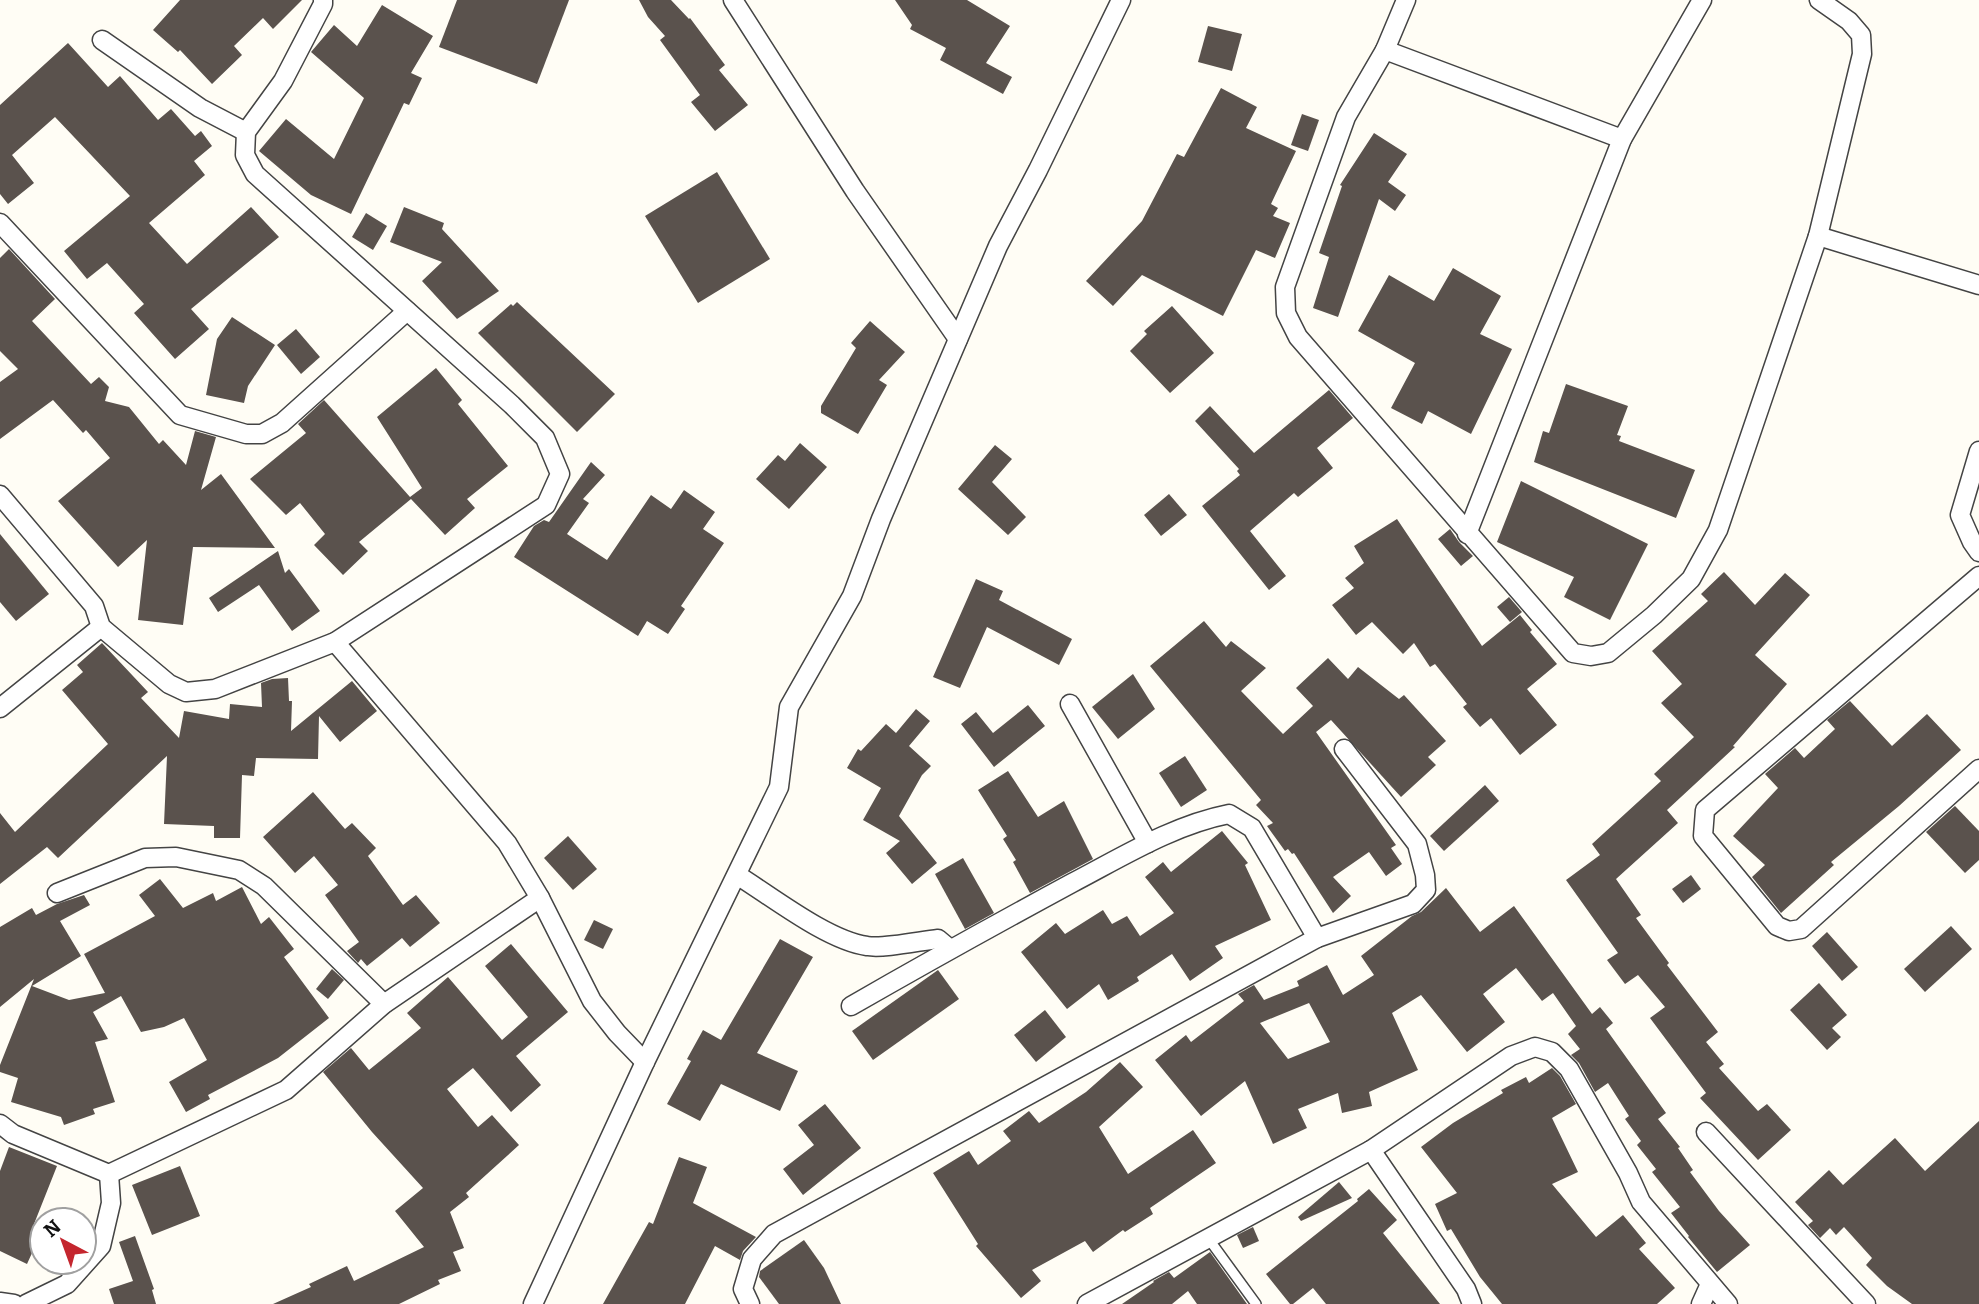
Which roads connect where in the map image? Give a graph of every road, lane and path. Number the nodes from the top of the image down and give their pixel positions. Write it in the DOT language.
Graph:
graph roads {
  1 [pos="323,0"];
  2 [pos="733,0"];
  3 [pos="1121,0"];
  4 [pos="1406,0"];
  5 [pos="1702,0"];
  6 [pos="1819,0"];
  7 [pos="102,40"];
  8 [pos="1385,50"];
  9 [pos="246,132"];
  10 [pos="1622,139"];
  11 [pos="0,223"];
  12 [pos="1818,236"];
  13 [pos="1979,285"];
  14 [pos="407,311"];
  15 [pos="958,339"];
  16 [pos="1979,451"];
  17 [pos="0,495"];
  18 [pos="1467,534"];
  19 [pos="1979,552"];
  20 [pos="1979,576"];
  21 [pos="101,627"];
  22 [pos="335,642"];
  23 [pos="1070,704"];
  24 [pos="0,708"];
  25 [pos="1344,749"];
  26 [pos="1979,769"];
  27 [pos="1148,843"];
  28 [pos="737,875"];
  29 [pos="57,893"];
  30 [pos="540,898"];
  31 [pos="1317,938"];
  32 [pos="950,949"];
  33 [pos="384,1004"];
  34 [pos="851,1006"];
  35 [pos="645,1062"];
  36 [pos="0,1124"];
  37 [pos="1706,1132"];
  38 [pos="1371,1150"];
  39 [pos="109,1174"];
  40 [pos="1208,1238"];
  41 [pos="1710,1284"];
  42 [pos="0,1302"];
  43 [pos="14,1304"];
  44 [pos="26,1304"];
  45 [pos="533,1304"];
  46 [pos="750,1304"];
  47 [pos="1087,1304"];
  48 [pos="1256,1304"];
  49 [pos="1472,1304"];
  50 [pos="1701,1304"];
  51 [pos="1728,1304"];
  52 [pos="1866,1304"];
  1 -- 9 [label="street"];
  2 -- 15 [label="street"];
  3 -- 15 [label="street"];
  4 -- 8 [label="street"];
  5 -- 10 [label="street"];
  6 -- 12 [label="street"];
  7 -- 9 [label="street"];
  8 -- 10 [label="street"];
  8 -- 18 [label="street"];
  9 -- 14 [label="street"];
  10 -- 18 [label="street"];
  11 -- 14 [label="street"];
  12 -- 13 [label="street"];
  12 -- 18 [label="street"];
  14 -- 22 [label="street"];
  15 -- 28 [label="street"];
  16 -- 19 [label="street"];
  17 -- 21 [label="street"];
  20 -- 26 [label="street"];
  21 -- 22 [label="street"];
  21 -- 24 [label="street"];
  22 -- 30 [label="street"];
  23 -- 27 [label="street"];
  25 -- 31 [label="street"];
  27 -- 31 [label="street"];
  27 -- 32 [label="street"];
  28 -- 32 [label="street"];
  28 -- 35 [label="street"];
  29 -- 33 [label="street"];
  30 -- 33 [label="street"];
  30 -- 35 [label="street"];
  31 -- 46 [label="street"];
  32 -- 34 [label="street"];
  33 -- 39 [label="street"];
  35 -- 45 [label="street"];
  36 -- 39 [label="street"];
  37 -- 52 [label="street"];
  38 -- 40 [label="street"];
  38 -- 41 [label="street"];
  38 -- 49 [label="street"];
  39 -- 44 [label="street"];
  40 -- 47 [label="street"];
  40 -- 48 [label="lane"];
  41 -- 50 [label="street"];
  41 -- 51 [label="street"];
  42 -- 43 [label="street"];
}
